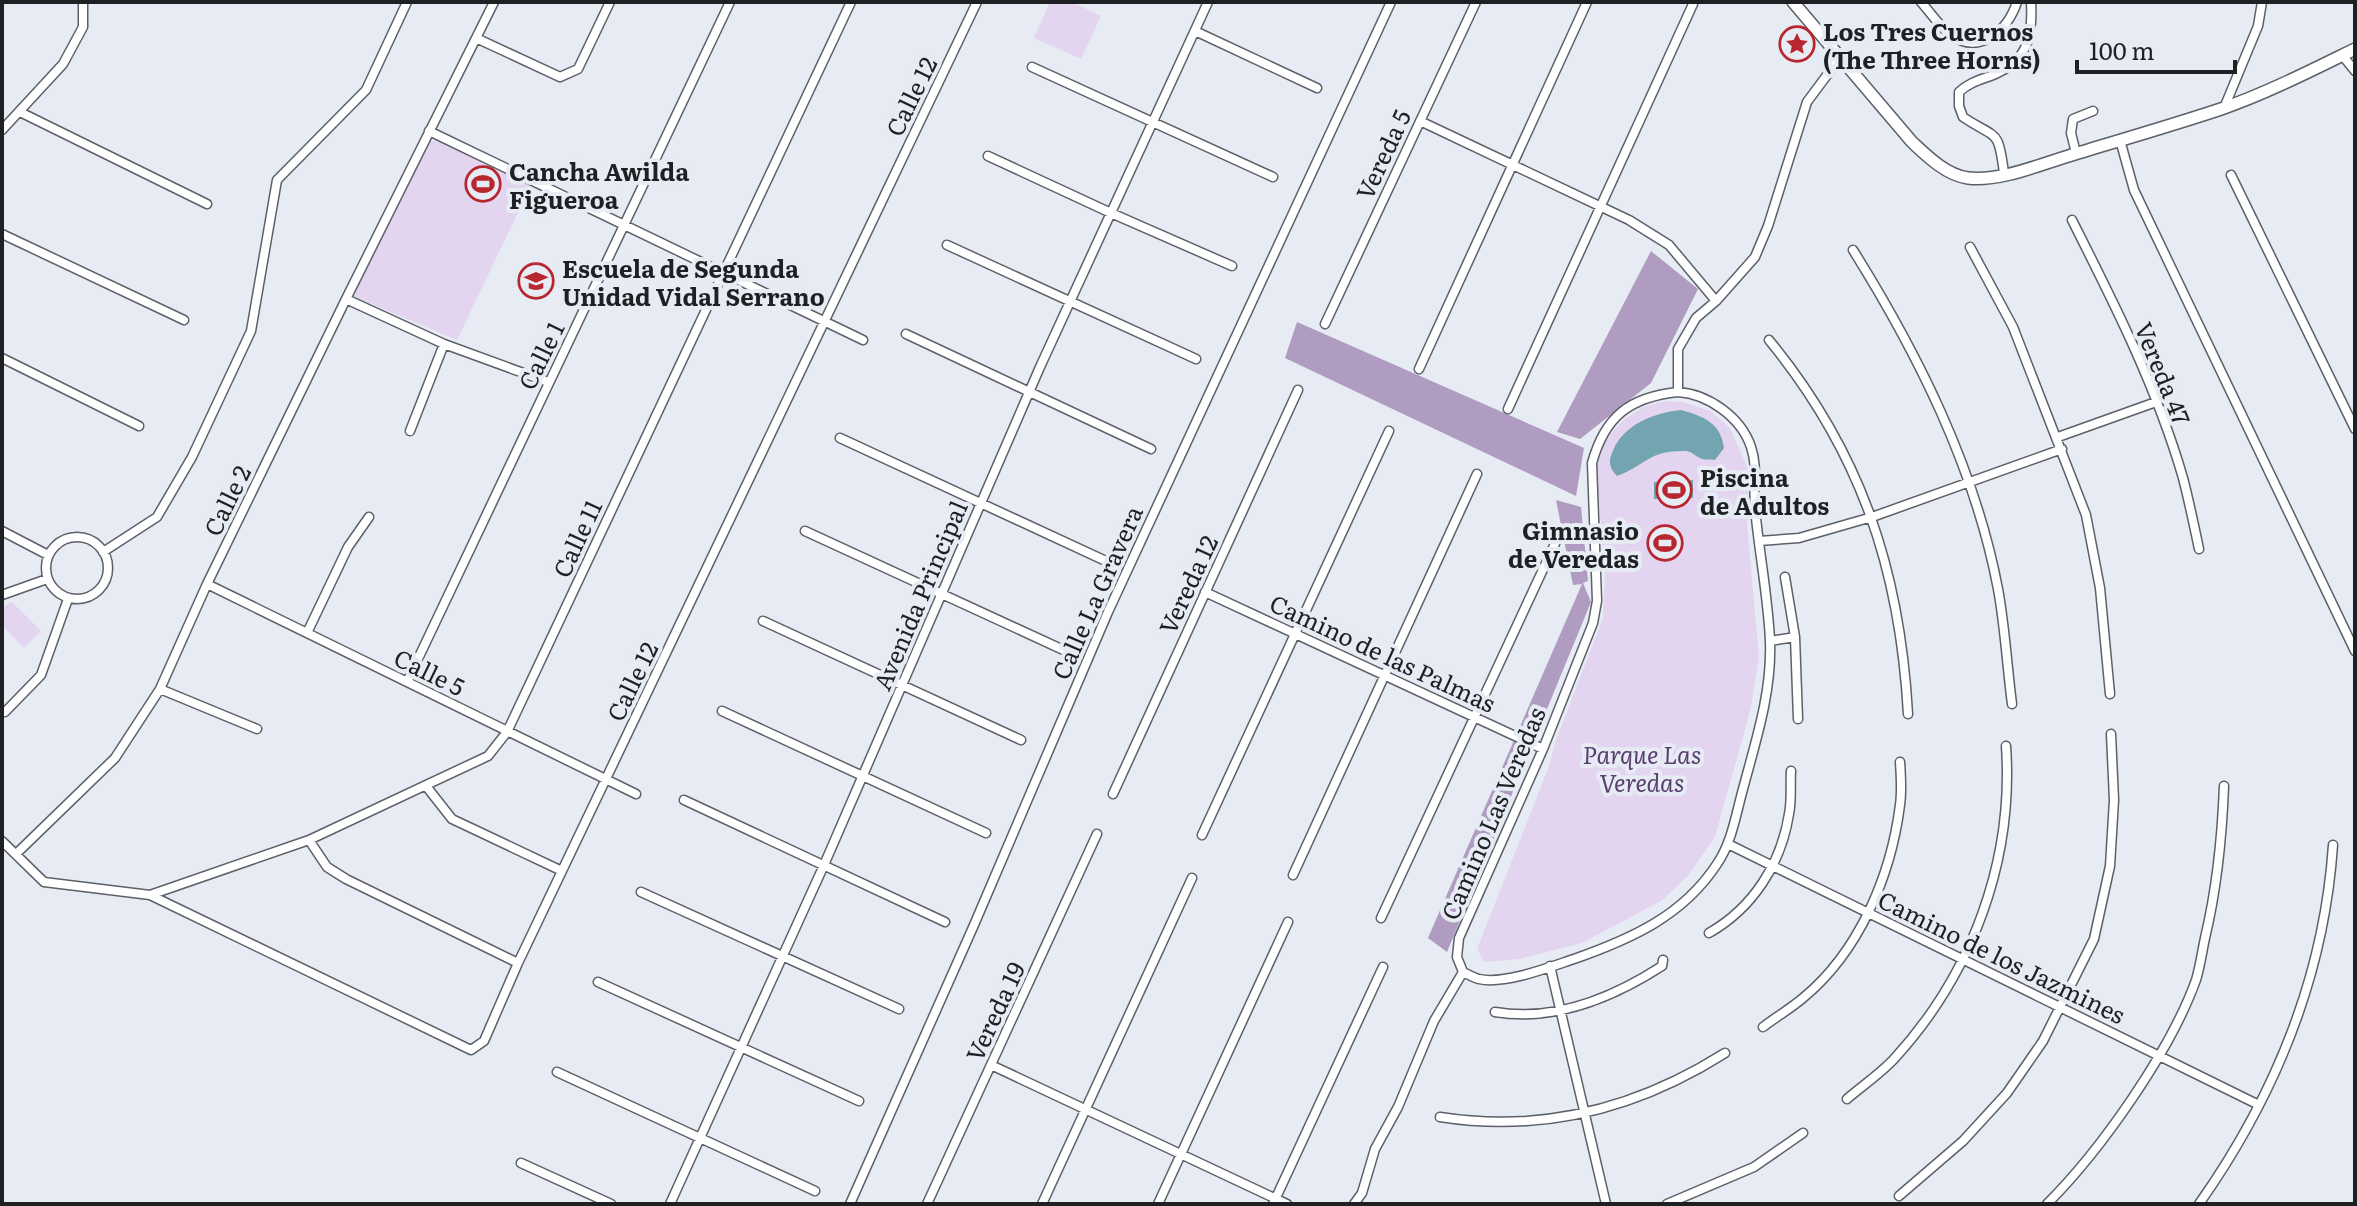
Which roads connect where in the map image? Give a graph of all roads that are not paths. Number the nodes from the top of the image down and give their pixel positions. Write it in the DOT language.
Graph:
graph roads {
  1 [pos="83,2"];
  2 [pos="407,2"];
  3 [pos="494,2"];
  4 [pos="610,2"];
  5 [pos="730,2"];
  6 [pos="851,2"];
  7 [pos="977,2"];
  8 [pos="1208,2"];
  9 [pos="1391,2"];
  10 [pos="1476,2"];
  11 [pos="1587,2"];
  12 [pos="1793,2"];
  13 [pos="1921,2"];
  14 [pos="2017,2"];
  15 [pos="2031,2"];
  16 [pos="2262,2"];
  17 [pos="1693,4"];
  18 [pos="1195,31"];
  19 [pos="476,38"];
  20 [pos="2355,49"];
  21 [pos="2342,55"];
  22 [pos="1839,59"];
  23 [pos="1032,67"];
  24 [pos="2355,71"];
  25 [pos="1317,88"];
  26 [pos="2224,108"];
  27 [pos="2093,111"];
  28 [pos="20,112"];
  29 [pos="1153,121"];
  30 [pos="1420,121"];
  31 [pos="2,130"];
  32 [pos="429,131"];
  33 [pos="2120,140"];
  34 [pos="2076,153"];
  35 [pos="988,156"];
  36 [pos="1511,164"];
  37 [pos="2004,173"];
  38 [pos="2231,175"];
  39 [pos="1273,177"];
  40 [pos="207,204"];
  41 [pos="1600,208"];
  42 [pos="1111,213"];
  43 [pos="2072,220"];
  44 [pos="624,226"];
  45 [pos="2,234"];
  46 [pos="947,245"];
  47 [pos="1970,247"];
  48 [pos="1853,250"];
  49 [pos="1232,266"];
  50 [pos="724,272"];
  51 [pos="346,299"];
  52 [pos="1716,301"];
  53 [pos="1070,302"];
  54 [pos="184,320"];
  55 [pos="825,320"];
  56 [pos="1325,324"];
  57 [pos="906,334"];
  58 [pos="863,340"];
  59 [pos="1769,340"];
  60 [pos="444,344"];
  61 [pos="2,358"];
  62 [pos="1196,359"];
  63 [pos="1419,369"];
  64 [pos="548,382"];
  65 [pos="1298,390"];
  66 [pos="1029,391"];
  67 [pos="1678,392"];
  68 [pos="2156,402"];
  69 [pos="1508,409"];
  70 [pos="139,426"];
  71 [pos="2355,429"];
  72 [pos="410,431"];
  73 [pos="1389,431"];
  74 [pos="2058,437"];
  75 [pos="840,438"];
  76 [pos="1151,449"];
  77 [pos="2062,449"];
  78 [pos="1477,474"];
  79 [pos="1968,483"];
  80 [pos="981,503"];
  81 [pos="369,517"];
  82 [pos="1872,517"];
  83 [pos="2,531"];
  84 [pos="805,531"];
  85 [pos="1559,535"];
  86 [pos="1759,541"];
  87 [pos="2199,549"];
  88 [pos="103,552"];
  89 [pos="48,555"];
  90 [pos="1108,562"];
  91 [pos="1785,577"];
  92 [pos="47,579"];
  93 [pos="207,584"];
  94 [pos="942,592"];
  95 [pos="1205,592"];
  96 [pos="2,595"];
  97 [pos="68,599"];
  98 [pos="763,621"];
  99 [pos="307,633"];
  100 [pos="1296,633"];
  101 [pos="1795,637"];
  102 [pos="1770,641"];
  103 [pos="2355,651"];
  104 [pos="1070,653"];
  105 [pos="1385,675"];
  106 [pos="407,682"];
  107 [pos="903,684"];
  108 [pos="160,689"];
  109 [pos="2110,694"];
  110 [pos="2012,704"];
  111 [pos="722,711"];
  112 [pos="5,712"];
  113 [pos="1908,714"];
  114 [pos="1474,717"];
  115 [pos="1798,719"];
  116 [pos="257,729"];
  117 [pos="507,732"];
  118 [pos="2111,734"];
  119 [pos="1021,740"];
  120 [pos="2006,746"];
  121 [pos="1543,749"];
  122 [pos="1900,762"];
  123 [pos="1791,771"];
  124 [pos="863,775"];
  125 [pos="606,779"];
  126 [pos="426,786"];
  127 [pos="2224,786"];
  128 [pos="636,794"];
  129 [pos="1113,794"];
  130 [pos="684,800"];
  131 [pos="986,833"];
  132 [pos="1097,834"];
  133 [pos="1202,835"];
  134 [pos="309,840"];
  135 [pos="2,841"];
  136 [pos="1728,844"];
  137 [pos="2333,845"];
  138 [pos="16,854"];
  139 [pos="824,865"];
  140 [pos="1774,865"];
  141 [pos="562,871"];
  142 [pos="1293,875"];
  143 [pos="1192,878"];
  144 [pos="641,892"];
  145 [pos="150,895"];
  146 [pos="1868,912"];
  147 [pos="1381,918"];
  148 [pos="945,922"];
  149 [pos="1288,922"];
  150 [pos="1709,933"];
  151 [pos="783,955"];
  152 [pos="1965,958"];
  153 [pos="1663,960"];
  154 [pos="518,963"];
  155 [pos="1550,966"];
  156 [pos="1383,967"];
  157 [pos="1463,972"];
  158 [pos="598,982"];
  159 [pos="2060,1006"];
  160 [pos="899,1009"];
  161 [pos="1561,1010"];
  162 [pos="1495,1012"];
  163 [pos="1763,1027"];
  164 [pos="742,1046"];
  165 [pos="1725,1053"];
  166 [pos="2160,1055"];
  167 [pos="991,1065"];
  168 [pos="557,1072"];
  169 [pos="1847,1099"];
  170 [pos="859,1101"];
  171 [pos="2259,1105"];
  172 [pos="1085,1109"];
  173 [pos="1585,1114"];
  174 [pos="1440,1117"];
  175 [pos="1803,1133"];
  176 [pos="700,1137"];
  177 [pos="1180,1155"];
  178 [pos="521,1163"];
  179 [pos="815,1191"];
  180 [pos="1899,1196"];
  181 [pos="1274,1201"];
  182 [pos="611,1204"];
  183 [pos="670,1204"];
  184 [pos="850,1204"];
  185 [pos="927,1204"];
  186 [pos="1042,1204"];
  187 [pos="1158,1204"];
  188 [pos="1287,1204"];
  189 [pos="1354,1204"];
  190 [pos="1606,1204"];
  191 [pos="1667,1204"];
  192 [pos="2047,1204"];
  193 [pos="2199,1204"];
  1 -- 28 [label="street"];
  2 -- 88 [label="street"];
  3 -- 19 [label="street, Calle 2"];
  4 -- 19 [label="street"];
  5 -- 44 [label="street, Calle 1"];
  6 -- 50 [label="street, Calle 11"];
  7 -- 55 [label="street, Calle 12"];
  8 -- 18 [label="street, Avenida Principal"];
  9 -- 184 [label="street, Calle La Gravera"];
  10 -- 30 [label="street, Vereda 5"];
  11 -- 36 [label="street"];
  12 -- 22 [label="street"];
  13 -- 14 [label="street"];
  15 -- 37 [label="street"];
  16 -- 26 [label="street"];
  17 -- 41 [label="street"];
  18 -- 25 [label="street"];
  18 -- 29 [label="street, Avenida Principal"];
  19 -- 32 [label="street, Calle 2"];
  20 -- 21 [label="street"];
  21 -- 24 [label="street"];
  21 -- 26 [label="street"];
  22 -- 37 [label="street"];
  22 -- 52 [label="street"];
  23 -- 29 [label="street"];
  26 -- 33 [label="street"];
  27 -- 34 [label="street"];
  28 -- 31 [label="street"];
  28 -- 40 [label="street"];
  29 -- 39 [label="street"];
  29 -- 42 [label="street, Avenida Principal"];
  30 -- 36 [label="street"];
  30 -- 56 [label="street, Vereda 5"];
  32 -- 44 [label="street"];
  32 -- 51 [label="street, Calle 2"];
  33 -- 34 [label="street"];
  33 -- 103 [label="street"];
  34 -- 37 [label="street"];
  35 -- 42 [label="street"];
  36 -- 41 [label="street"];
  36 -- 63 [label="street"];
  38 -- 71 [label="street"];
  41 -- 52 [label="street"];
  41 -- 69 [label="street"];
  42 -- 49 [label="street"];
  42 -- 53 [label="street, Avenida Principal"];
  43 -- 68 [label="street, Vereda 47"];
  44 -- 50 [label="street"];
  44 -- 64 [label="street, Calle 1"];
  45 -- 54 [label="street"];
  46 -- 53 [label="street"];
  47 -- 74 [label="street"];
  48 -- 79 [label="street"];
  50 -- 55 [label="street"];
  50 -- 117 [label="street, Calle 11"];
  51 -- 60 [label="street"];
  51 -- 93 [label="street, Calle 2"];
  52 -- 67 [label="street"];
  53 -- 62 [label="street"];
  53 -- 66 [label="street, Avenida Principal"];
  55 -- 58 [label="street"];
  55 -- 125 [label="street, Calle 12"];
  57 -- 66 [label="street"];
  59 -- 82 [label="street"];
  60 -- 64 [label="street"];
  60 -- 72 [label="street"];
  61 -- 70 [label="street"];
  64 -- 106 [label="street, Calle 1"];
  65 -- 95 [label="street, Vereda 12"];
  66 -- 76 [label="street"];
  66 -- 80 [label="street, Avenida Principal"];
  67 -- 86 [label="street"];
  67 -- 121 [label="street, Camino Las Veredas"];
  68 -- 74 [label="street"];
  68 -- 87 [label="street, Vereda 47"];
  73 -- 100 [label="street"];
  74 -- 77 [label="street"];
  75 -- 80 [label="street"];
  77 -- 79 [label="street"];
  77 -- 109 [label="street"];
  78 -- 105 [label="street"];
  79 -- 82 [label="street"];
  79 -- 110 [label="street"];
  80 -- 90 [label="street"];
  80 -- 94 [label="street, Avenida Principal"];
  81 -- 99 [label="street"];
  82 -- 86 [label="street"];
  82 -- 113 [label="street"];
  83 -- 89 [label="street"];
  84 -- 94 [label="street"];
  85 -- 114 [label="street"];
  86 -- 102 [label="street"];
  88 -- 89 [label="street"];
  88 -- 97 [label="street"];
  89 -- 92 [label="street"];
  91 -- 101 [label="street"];
  92 -- 96 [label="street"];
  92 -- 97 [label="street"];
  93 -- 99 [label="street, Calle 5"];
  93 -- 108 [label="street, Calle 2"];
  94 -- 104 [label="street"];
  94 -- 107 [label="street, Avenida Principal"];
  95 -- 100 [label="street, Camino de las Palmas"];
  95 -- 129 [label="street, Vereda 12"];
  97 -- 112 [label="street"];
  98 -- 107 [label="street"];
  99 -- 106 [label="street, Calle 5"];
  100 -- 105 [label="street, Camino de las Palmas"];
  100 -- 133 [label="street"];
  101 -- 102 [label="street"];
  101 -- 115 [label="street"];
  102 -- 136 [label="street"];
  105 -- 114 [label="street, Camino de las Palmas"];
  105 -- 142 [label="street"];
  106 -- 117 [label="street, Calle 5"];
  107 -- 119 [label="street"];
  107 -- 124 [label="street, Avenida Principal"];
  108 -- 116 [label="street"];
  108 -- 138 [label="street, Calle 2"];
  111 -- 124 [label="street"];
  114 -- 121 [label="street, Camino de las Palmas"];
  114 -- 147 [label="street"];
  117 -- 125 [label="street, Calle 5"];
  117 -- 126 [label="street, Calle 11"];
  118 -- 159 [label="street"];
  120 -- 152 [label="street"];
  121 -- 157 [label="street, Camino Las Veredas"];
  122 -- 146 [label="street"];
  123 -- 140 [label="street"];
  124 -- 131 [label="street"];
  124 -- 139 [label="street, Avenida Principal"];
  125 -- 128 [label="street, Calle 5"];
  125 -- 141 [label="street, Calle 12"];
  126 -- 134 [label="street, Calle 11"];
  126 -- 141 [label="street"];
  127 -- 166 [label="street"];
  130 -- 139 [label="street"];
  132 -- 167 [label="street, Vereda 19"];
  134 -- 145 [label="street, Calle 11"];
  134 -- 154 [label="street"];
  135 -- 138 [label="street"];
  136 -- 140 [label="street, Camino de los Jazmines"];
  136 -- 155 [label="street"];
  137 -- 171 [label="street"];
  138 -- 145 [label="street"];
  139 -- 148 [label="street"];
  139 -- 151 [label="street, Avenida Principal"];
  140 -- 146 [label="street, Camino de los Jazmines"];
  140 -- 150 [label="street"];
  141 -- 154 [label="street, Calle 12"];
  143 -- 172 [label="street"];
  144 -- 151 [label="street"];
  145 -- 154 [label="street, Calle 12"];
  146 -- 152 [label="street, Camino de los Jazmines"];
  146 -- 163 [label="street"];
  149 -- 177 [label="street"];
  151 -- 160 [label="street"];
  151 -- 164 [label="street, Avenida Principal"];
  152 -- 159 [label="street, Camino de los Jazmines"];
  152 -- 169 [label="street"];
  153 -- 161 [label="street"];
  155 -- 157 [label="street"];
  155 -- 161 [label="street"];
  156 -- 181 [label="street"];
  157 -- 189 [label="street"];
  158 -- 164 [label="street"];
  159 -- 166 [label="street, Camino de los Jazmines"];
  159 -- 180 [label="street"];
  161 -- 162 [label="street"];
  161 -- 173 [label="street"];
  164 -- 170 [label="street"];
  164 -- 176 [label="street, Avenida Principal"];
  165 -- 173 [label="street"];
  166 -- 171 [label="street, Camino de los Jazmines"];
  166 -- 192 [label="street"];
  167 -- 172 [label="street"];
  167 -- 185 [label="street, Vereda 19"];
  168 -- 176 [label="street"];
  171 -- 193 [label="street"];
  172 -- 177 [label="street"];
  172 -- 186 [label="street"];
  173 -- 174 [label="street"];
  173 -- 190 [label="street"];
  175 -- 191 [label="street"];
  176 -- 179 [label="street"];
  176 -- 183 [label="street, Avenida Principal"];
  177 -- 181 [label="street"];
  177 -- 187 [label="street"];
  178 -- 182 [label="street"];
  181 -- 188 [label="street"];
}
